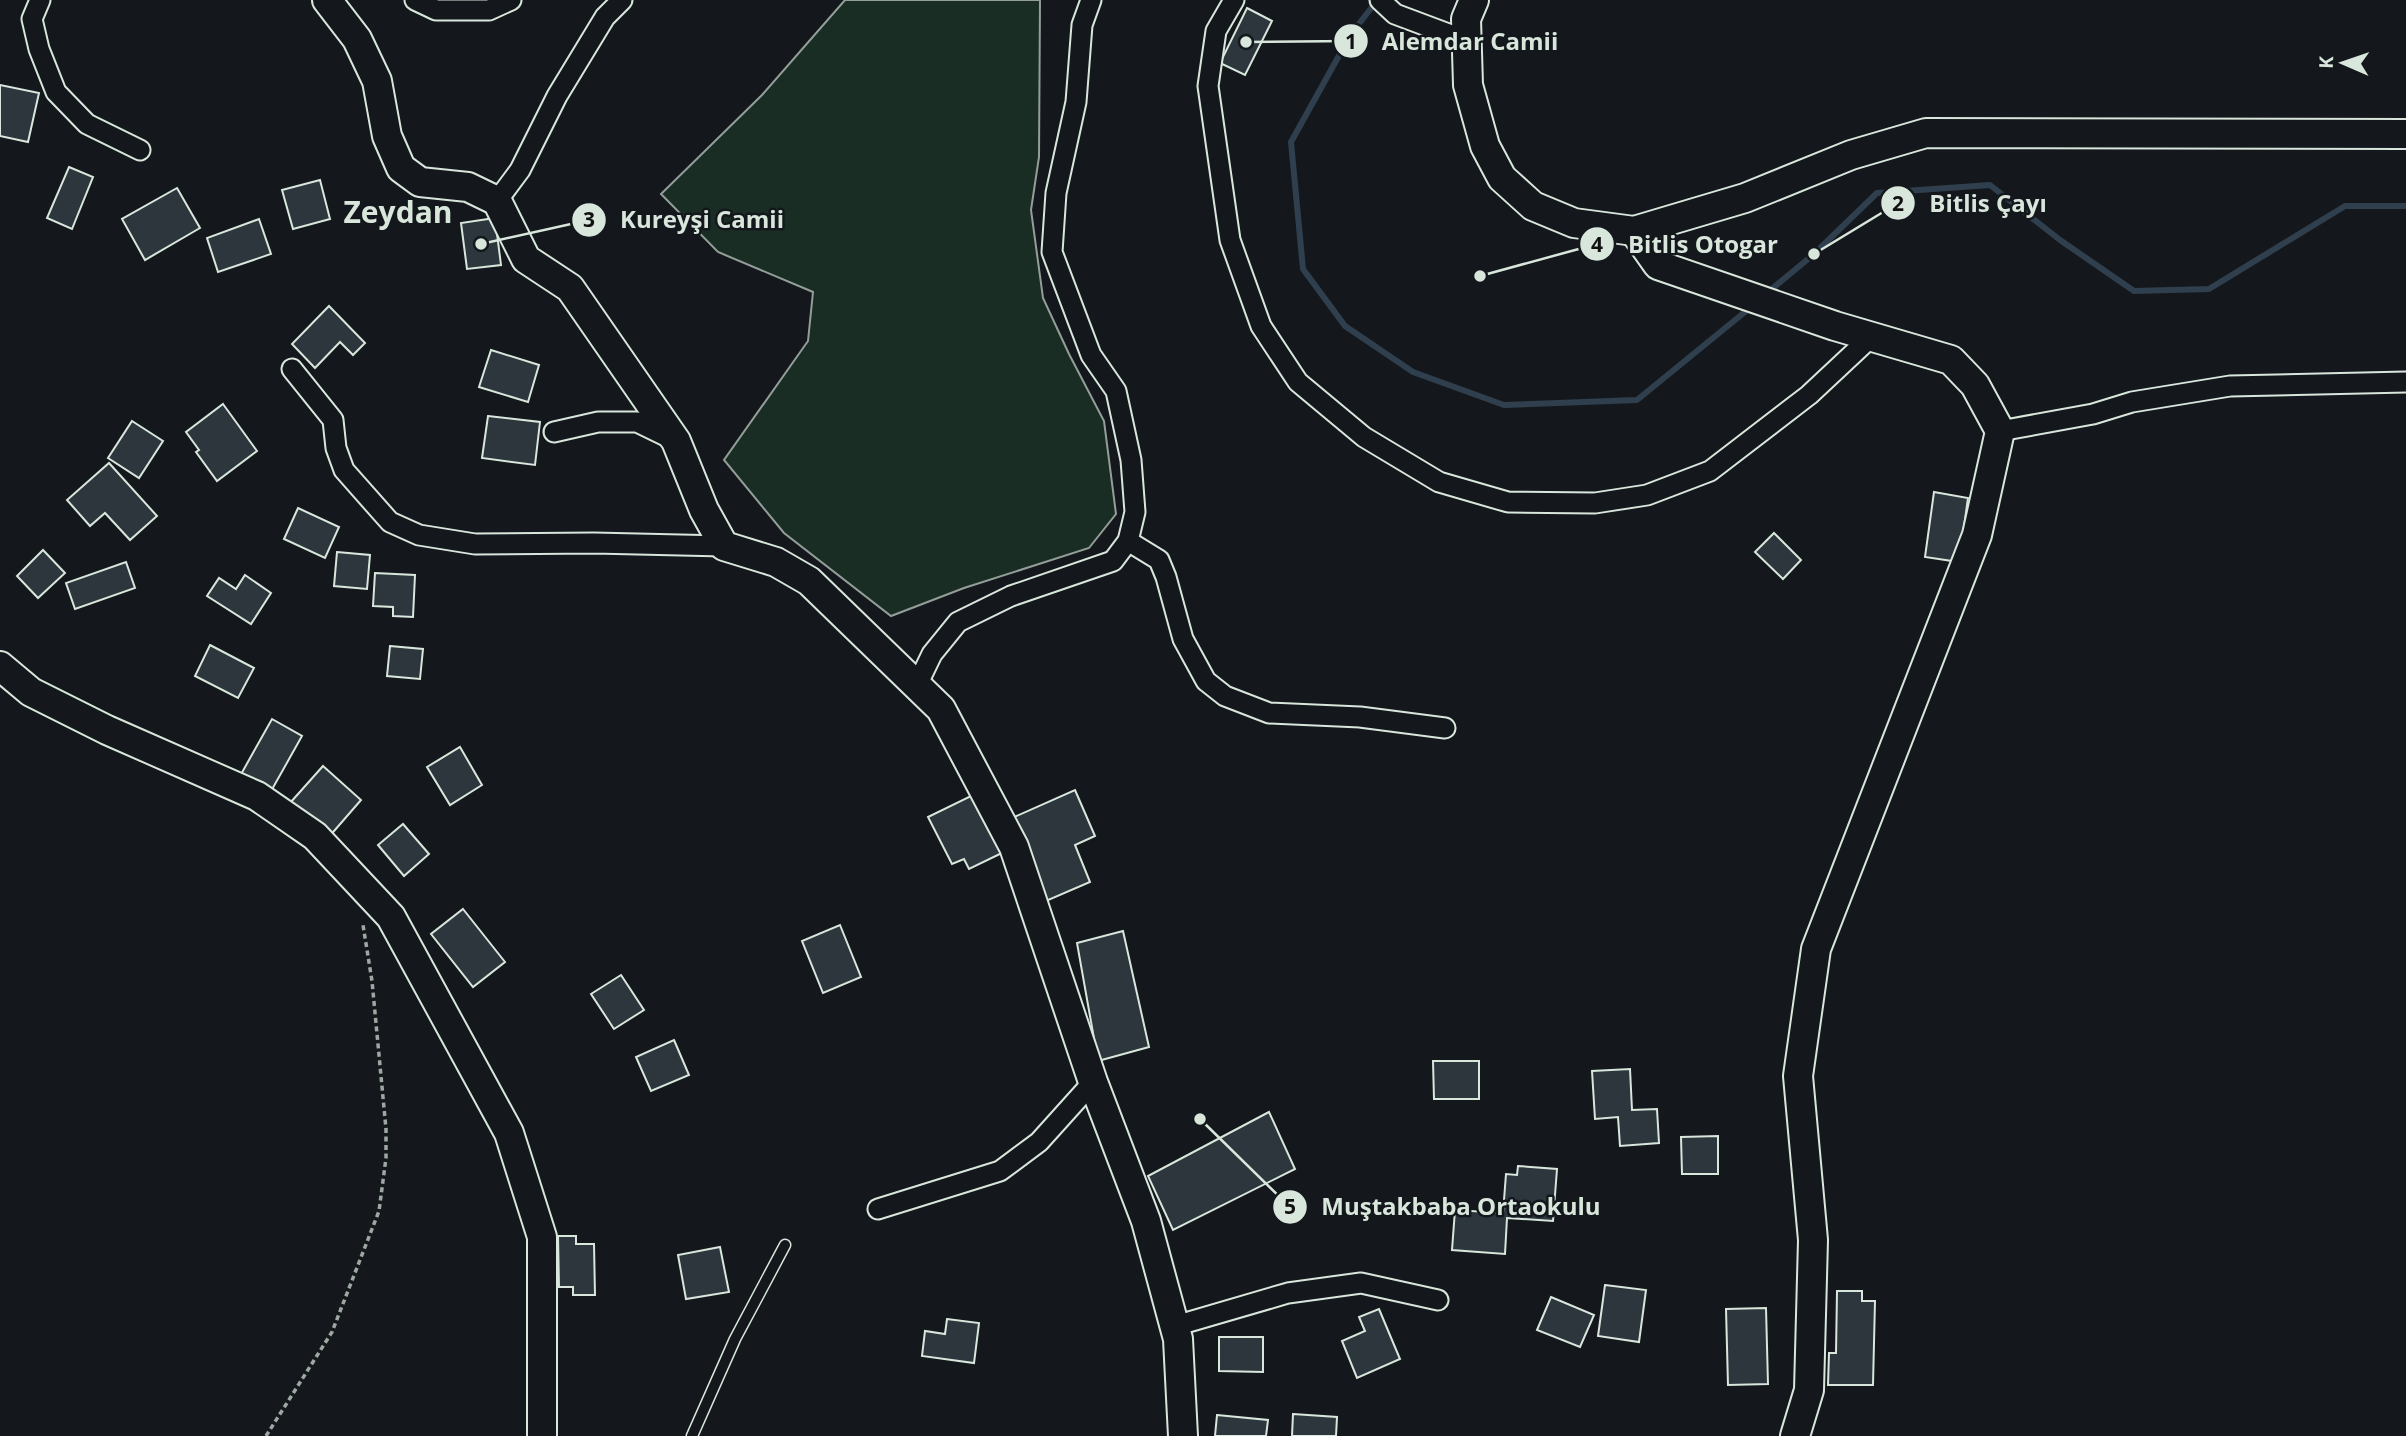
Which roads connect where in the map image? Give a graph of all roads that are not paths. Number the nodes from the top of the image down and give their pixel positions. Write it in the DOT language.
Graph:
graph roads {
  1 [pos="40,0"];
  2 [pos="327,0"];
  3 [pos="415,0"];
  4 [pos="511,0"];
  5 [pos="622,0"];
  6 [pos="1091,0"];
  7 [pos="1234,0"];
  8 [pos="1380,0"];
  9 [pos="1474,0"];
  10 [pos="1466,41"];
  11 [pos="2406,134"];
  12 [pos="140,150"];
  13 [pos="497,201"];
  14 [pos="1634,230"];
  15 [pos="1871,337"];
  16 [pos="292,369"];
  17 [pos="2406,382"];
  18 [pos="2000,431"];
  19 [pos="554,432"];
  20 [pos="676,441"];
  21 [pos="1128,541"];
  22 [pos="724,545"];
  23 [pos="0,666"];
  24 [pos="917,685"];
  25 [pos="1445,728"];
  26 [pos="1093,1082"];
  27 [pos="878,1209"];
  28 [pos="785,1245"];
  29 [pos="1437,1300"];
  30 [pos="1175,1326"];
  31 [pos="542,1436"];
  32 [pos="692,1436"];
  33 [pos="1183,1436"];
  34 [pos="1795,1436"];
  1 -- 12 [label="street"];
  2 -- 13 [label="street"];
  3 -- 4 [label="street"];
  5 -- 13 [label="street"];
  6 -- 21 [label="street"];
  7 -- 15 [label="street"];
  8 -- 10 [label="street"];
  9 -- 10 [label="street"];
  10 -- 14 [label="street"];
  11 -- 14 [label="street"];
  13 -- 20 [label="street"];
  14 -- 15 [label="street"];
  15 -- 18 [label="street"];
  16 -- 22 [label="street"];
  17 -- 18 [label="street"];
  18 -- 34 [label="street"];
  19 -- 20 [label="street"];
  20 -- 22 [label="street"];
  21 -- 24 [label="street"];
  21 -- 25 [label="street"];
  22 -- 24 [label="street"];
  23 -- 31 [label="street"];
  24 -- 26 [label="street"];
  26 -- 27 [label="street"];
  26 -- 30 [label="street"];
  28 -- 32 [label="lane"];
  29 -- 30 [label="street"];
  30 -- 33 [label="street"];
}
